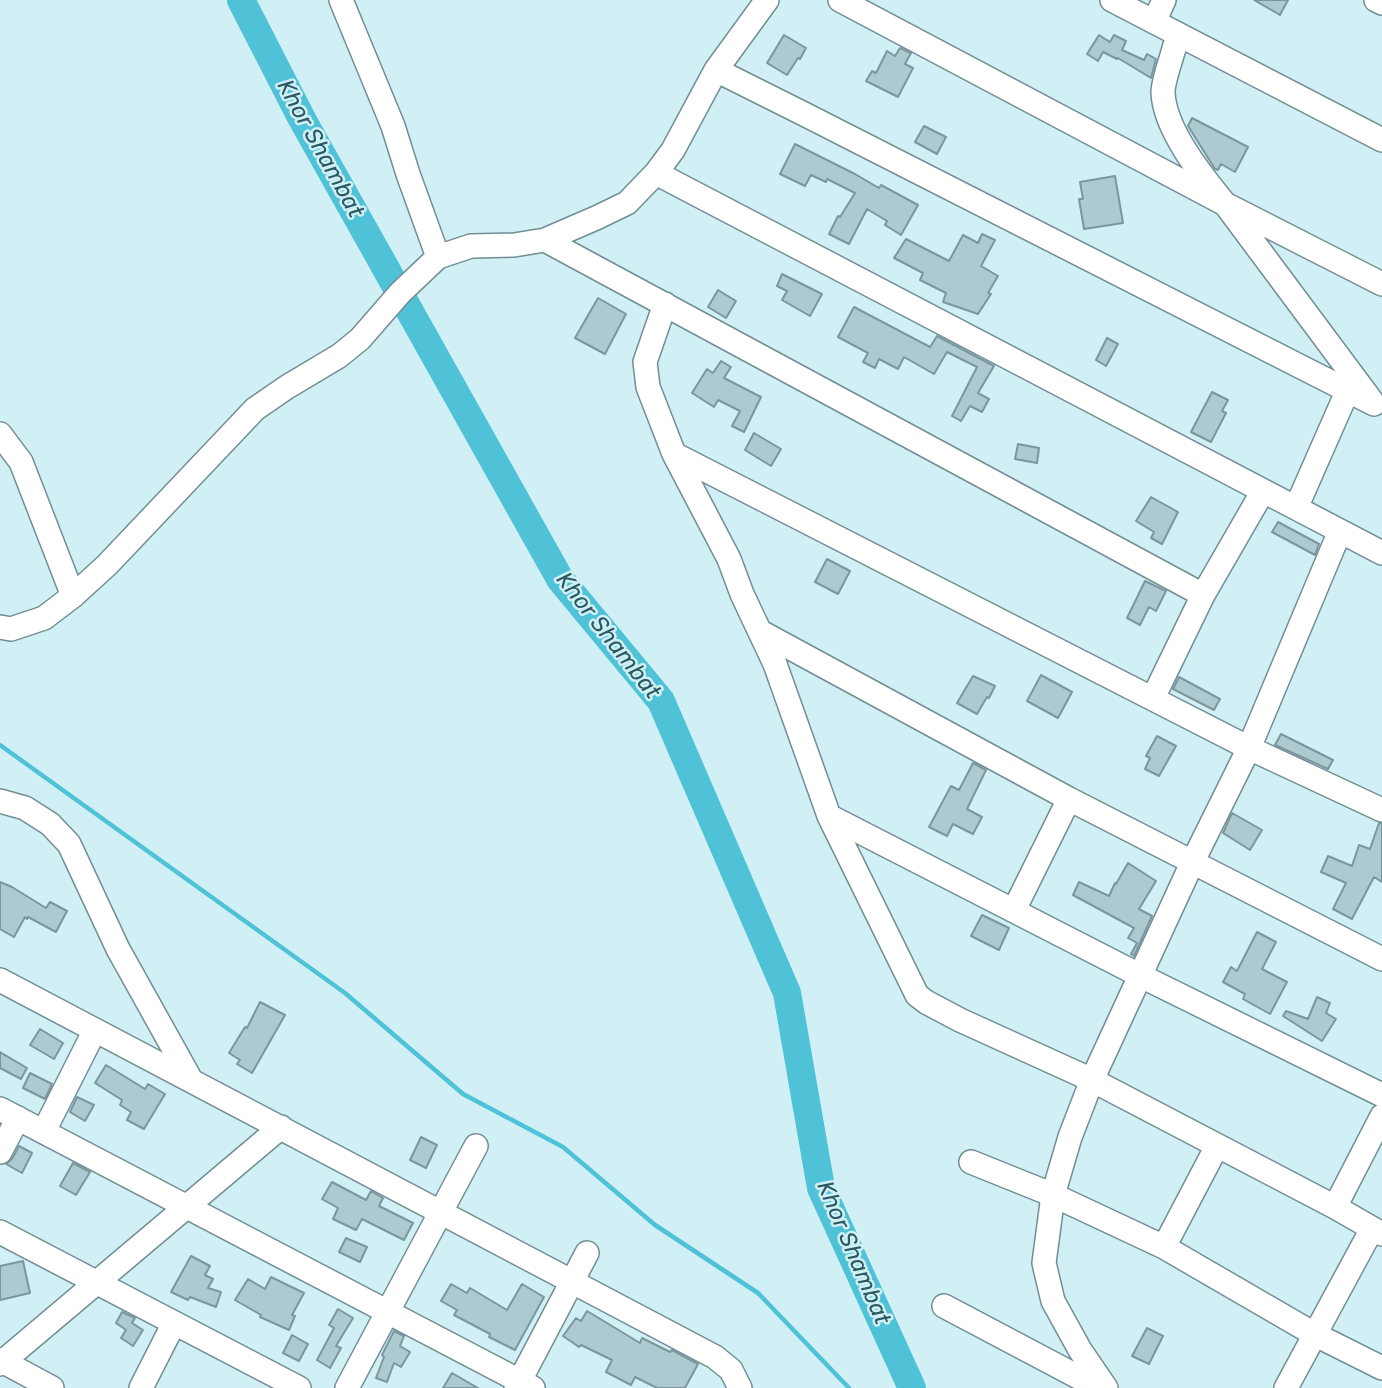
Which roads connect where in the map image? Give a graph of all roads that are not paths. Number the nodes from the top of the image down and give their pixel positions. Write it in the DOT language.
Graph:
graph roads {
  1 [pos="341,0"];
  2 [pos="767,0"];
  3 [pos="840,0"];
  4 [pos="1112,0"];
  5 [pos="1164,0"];
  6 [pos="1376,0"];
  7 [pos="1382,3"];
  8 [pos="1154,22"];
  9 [pos="1178,34"];
  10 [pos="716,71"];
  11 [pos="1382,140"];
  12 [pos="656,173"];
  13 [pos="1225,204"];
  14 [pos="544,240"];
  15 [pos="438,257"];
  16 [pos="1382,284"];
  17 [pos="665,304"];
  18 [pos="1347,392"];
  19 [pos="1378,410"];
  20 [pos="0,434"];
  21 [pos="674,454"];
  22 [pos="1262,491"];
  23 [pos="1296,508"];
  24 [pos="1340,531"];
  25 [pos="1382,553"];
  26 [pos="1203,595"];
  27 [pos="73,596"];
  28 [pos="0,627"];
  29 [pos="761,632"];
  30 [pos="1153,698"];
  31 [pos="1249,748"];
  32 [pos="1069,799"];
  33 [pos="0,801"];
  34 [pos="1381,806"];
  35 [pos="829,816"];
  36 [pos="1193,861"];
  37 [pos="1014,910"];
  38 [pos="1382,959"];
  39 [pos="1141,976"];
  40 [pos="0,981"];
  41 [pos="95,1030"];
  42 [pos="191,1080"];
  43 [pos="1092,1080"];
  44 [pos="1382,1095"];
  45 [pos="9,1113"];
  46 [pos="1382,1115"];
  47 [pos="281,1127"];
  48 [pos="44,1131"];
  49 [pos="476,1146"];
  50 [pos="1217,1146"];
  51 [pos="0,1152"];
  52 [pos="971,1161"];
  53 [pos="1053,1195"];
  54 [pos="187,1206"];
  55 [pos="1335,1208"];
  56 [pos="441,1212"];
  57 [pos="1377,1231"];
  58 [pos="0,1232"];
  59 [pos="1164,1247"];
  60 [pos="587,1253"];
  61 [pos="572,1281"];
  62 [pos="97,1282"];
  63 [pos="944,1306"];
  64 [pos="388,1312"];
  65 [pos="174,1323"];
  66 [pos="1314,1334"];
  67 [pos="1,1362"];
  68 [pos="1382,1368"];
  69 [pos="523,1386"];
  70 [pos="52,1388"];
  71 [pos="141,1388"];
  72 [pos="299,1388"];
  73 [pos="347,1388"];
  74 [pos="740,1388"];
  75 [pos="1099,1388"];
  76 [pos="1106,1388"];
  77 [pos="1286,1388"];
  1 -- 15 [label="street"];
  2 -- 10 [label="street"];
  3 -- 13 [label="street"];
  4 -- 8 [label="street"];
  5 -- 8 [label="street"];
  6 -- 7 [label="street"];
  8 -- 9 [label="street"];
  9 -- 11 [label="street"];
  9 -- 13 [label="street"];
  10 -- 12 [label="street"];
  10 -- 18 [label="street"];
  12 -- 14 [label="street"];
  12 -- 22 [label="street"];
  13 -- 16 [label="street"];
  13 -- 19 [label="street"];
  14 -- 15 [label="street"];
  14 -- 17 [label="street"];
  15 -- 27 [label="street"];
  17 -- 21 [label="street"];
  17 -- 26 [label="street"];
  18 -- 19 [label="street"];
  18 -- 23 [label="street"];
  20 -- 27 [label="street"];
  21 -- 29 [label="street"];
  21 -- 30 [label="street"];
  22 -- 23 [label="street"];
  22 -- 26 [label="street"];
  23 -- 24 [label="street"];
  24 -- 25 [label="street"];
  24 -- 31 [label="street"];
  26 -- 30 [label="street"];
  27 -- 28 [label="street"];
  29 -- 32 [label="street"];
  29 -- 35 [label="street"];
  30 -- 31 [label="street"];
  31 -- 34 [label="street"];
  31 -- 36 [label="street"];
  32 -- 36 [label="street"];
  32 -- 37 [label="street"];
  33 -- 42 [label="street"];
  35 -- 37 [label="street"];
  35 -- 43 [label="street"];
  36 -- 38 [label="street"];
  36 -- 39 [label="street"];
  37 -- 39 [label="street"];
  39 -- 43 [label="street"];
  39 -- 44 [label="street"];
  40 -- 41 [label="street"];
  41 -- 42 [label="street"];
  41 -- 48 [label="street"];
  42 -- 47 [label="street"];
  43 -- 50 [label="street"];
  43 -- 53 [label="street"];
  45 -- 48 [label="street"];
  45 -- 51 [label="street"];
  46 -- 55 [label="street"];
  47 -- 54 [label="street"];
  47 -- 56 [label="street"];
  48 -- 54 [label="street"];
  49 -- 56 [label="street"];
  50 -- 55 [label="street"];
  50 -- 59 [label="street"];
  52 -- 53 [label="street"];
  53 -- 59 [label="street"];
  53 -- 76 [label="street"];
  54 -- 62 [label="street"];
  54 -- 64 [label="street"];
  55 -- 57 [label="street"];
  56 -- 61 [label="street"];
  56 -- 64 [label="street"];
  57 -- 66 [label="street"];
  58 -- 62 [label="street"];
  59 -- 66 [label="street"];
  60 -- 61 [label="street"];
  61 -- 69 [label="street"];
  61 -- 74 [label="street"];
  62 -- 65 [label="street"];
  62 -- 67 [label="street"];
  63 -- 75 [label="street"];
  64 -- 69 [label="street"];
  64 -- 73 [label="street"];
  65 -- 71 [label="street"];
  65 -- 72 [label="street"];
  66 -- 68 [label="street"];
  66 -- 77 [label="street"];
  67 -- 70 [label="street"];
}
